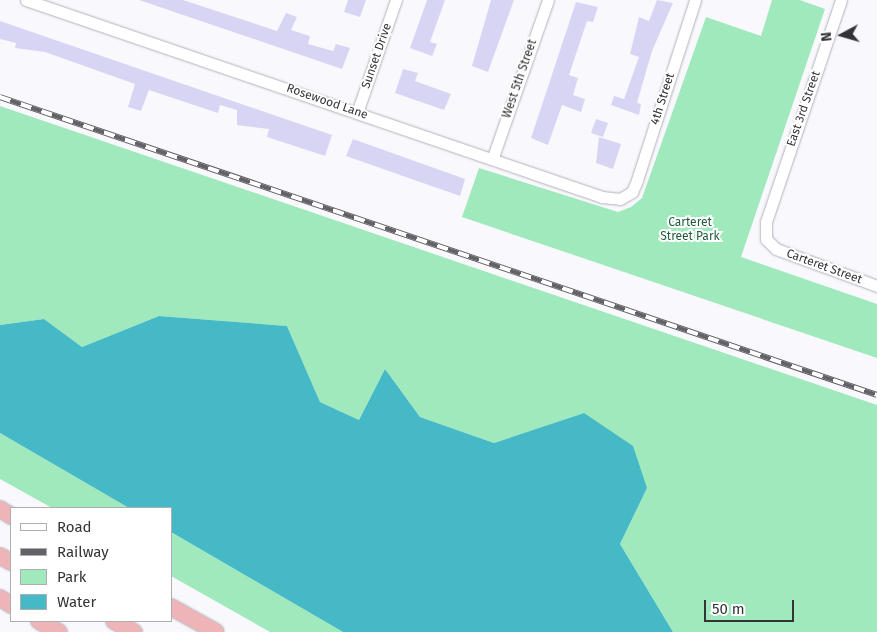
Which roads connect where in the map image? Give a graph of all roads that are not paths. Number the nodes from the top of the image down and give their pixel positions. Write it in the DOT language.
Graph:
graph roads {
  1 [pos="26,0"];
  2 [pos="396,0"];
  3 [pos="548,0"];
  4 [pos="695,0"];
  5 [pos="841,0"];
  6 [pos="357,113"];
  7 [pos="494,157"];
  8 [pos="627,195"];
  9 [pos="768,217"];
  10 [pos="877,286"];
  11 [pos="172,608"];
  12 [pos="42,622"];
  13 [pos="116,622"];
  14 [pos="59,632"];
  15 [pos="134,632"];
  16 [pos="216,632"];
  1 -- 6 [label="street, Rosewood Lane"];
  2 -- 6 [label="street, Sunset Drive"];
  3 -- 7 [label="street, West 5th Street"];
  4 -- 8 [label="street, 4th Street"];
  5 -- 9 [label="street, East 3rd Street"];
  6 -- 7 [label="street, Rosewood Lane"];
  7 -- 8 [label="street, Rosewood Lane"];
  9 -- 10 [label="street, Carteret Street"];
  11 -- 16 [label="highway"];
  12 -- 14 [label="highway"];
  13 -- 15 [label="highway"];
}
